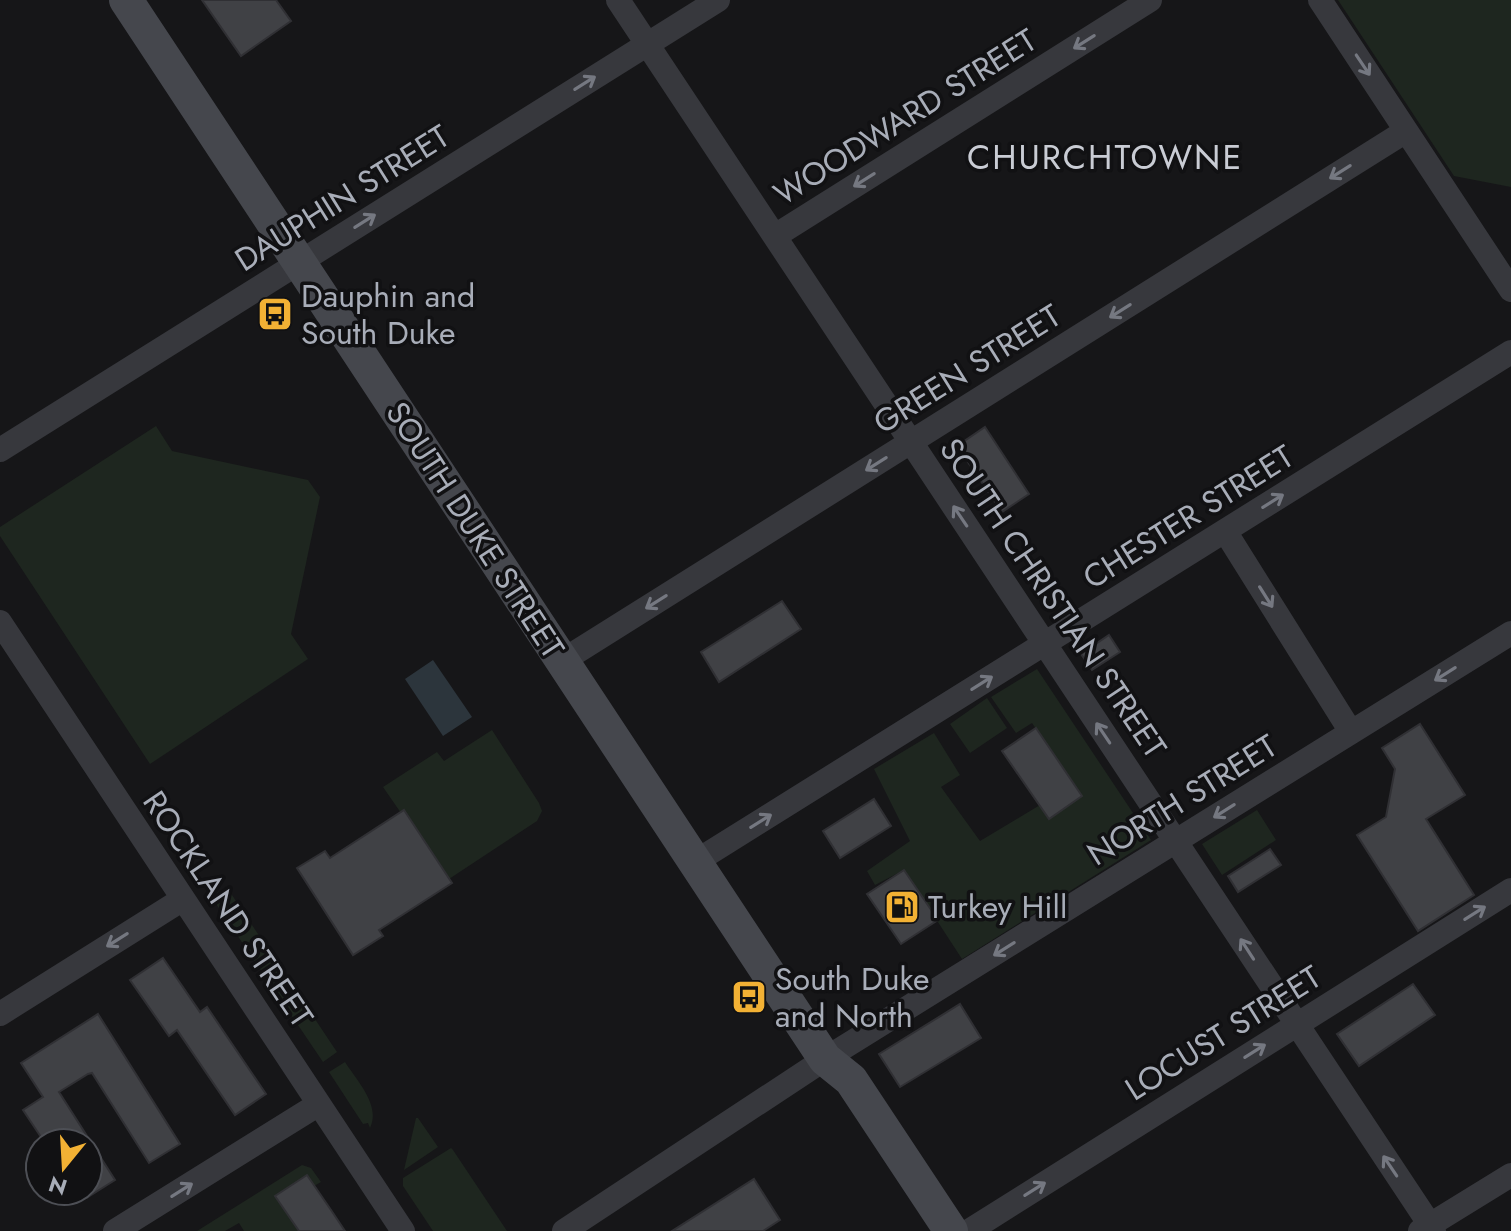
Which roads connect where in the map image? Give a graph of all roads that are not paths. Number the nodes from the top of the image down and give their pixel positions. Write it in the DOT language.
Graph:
graph roads {
  1 [pos="126,0"];
  2 [pos="618,0"];
  3 [pos="718,0"];
  4 [pos="1150,0"];
  5 [pos="1320,0"];
  6 [pos="647,44"];
  7 [pos="1406,131"];
  8 [pos="775,236"];
  9 [pos="299,263"];
  10 [pos="1511,290"];
  11 [pos="1511,352"];
  12 [pos="911,442"];
  13 [pos="0,450"];
  14 [pos="1225,531"];
  15 [pos="0,622"];
  16 [pos="1511,633"];
  17 [pos="1044,644"];
  18 [pos="562,661"];
  19 [pos="1351,732"];
  20 [pos="1176,841"];
  21 [pos="695,862"];
  22 [pos="1511,890"];
  23 [pos="183,899"];
  24 [pos="0,1014"];
  25 [pos="1296,1025"];
  26 [pos="825,1059"];
  27 [pos="319,1104"];
  28 [pos="1511,1175"];
  29 [pos="1428,1229"];
  30 [pos="115,1231"];
  31 [pos="403,1231"];
  32 [pos="564,1231"];
  33 [pos="925,1231"];
  34 [pos="951,1231"];
  35 [pos="969,1231"];
  1 -- 9 [label="main road, SOUTH DUKE STREET"];
  2 -- 6 [label="street, SOUTH CHRISTIAN STREET"];
  3 -- 6 [label="street, DAUPHIN STREET"];
  4 -- 8 [label="street, WOODWARD STREET, one-way"];
  5 -- 7 [label="street, one-way"];
  6 -- 8 [label="street, SOUTH CHRISTIAN STREET"];
  9 -- 6 [label="street, DAUPHIN STREET, one-way"];
  7 -- 10 [label="street"];
  7 -- 12 [label="street, GREEN STREET, one-way"];
  8 -- 12 [label="street, SOUTH CHRISTIAN STREET"];
  9 -- 13 [label="street, DAUPHIN STREET"];
  9 -- 18 [label="main road, SOUTH DUKE STREET"];
  14 -- 11 [label="street, CHESTER STREET, one-way"];
  17 -- 12 [label="street, SOUTH CHRISTIAN STREET, one-way"];
  12 -- 18 [label="street, GREEN STREET, one-way"];
  14 -- 17 [label="street, CHESTER STREET"];
  14 -- 19 [label="street, one-way"];
  15 -- 23 [label="street, ROCKLAND STREET"];
  16 -- 19 [label="street, NORTH STREET, one-way"];
  20 -- 17 [label="street, SOUTH CHRISTIAN STREET, one-way"];
  21 -- 17 [label="street, CHESTER STREET, one-way"];
  18 -- 21 [label="main road, SOUTH DUKE STREET"];
  19 -- 20 [label="street, NORTH STREET, one-way"];
  25 -- 20 [label="street, SOUTH CHRISTIAN STREET, one-way"];
  20 -- 26 [label="street, NORTH STREET, one-way"];
  21 -- 26 [label="main road, SOUTH DUKE STREET"];
  25 -- 22 [label="street, LOCUST STREET, one-way"];
  23 -- 24 [label="street, one-way"];
  23 -- 27 [label="street, ROCKLAND STREET"];
  29 -- 25 [label="street, SOUTH CHRISTIAN STREET, one-way"];
  35 -- 25 [label="street, LOCUST STREET, one-way"];
  26 -- 32 [label="street, NORTH STREET"];
  26 -- 33 [label="main road, SOUTH DUKE STREET"];
  26 -- 34 [label="main road, SOUTH DUKE STREET"];
  30 -- 27 [label="street, one-way"];
  27 -- 31 [label="street, ROCKLAND STREET"];
  28 -- 29 [label="street"];
}
